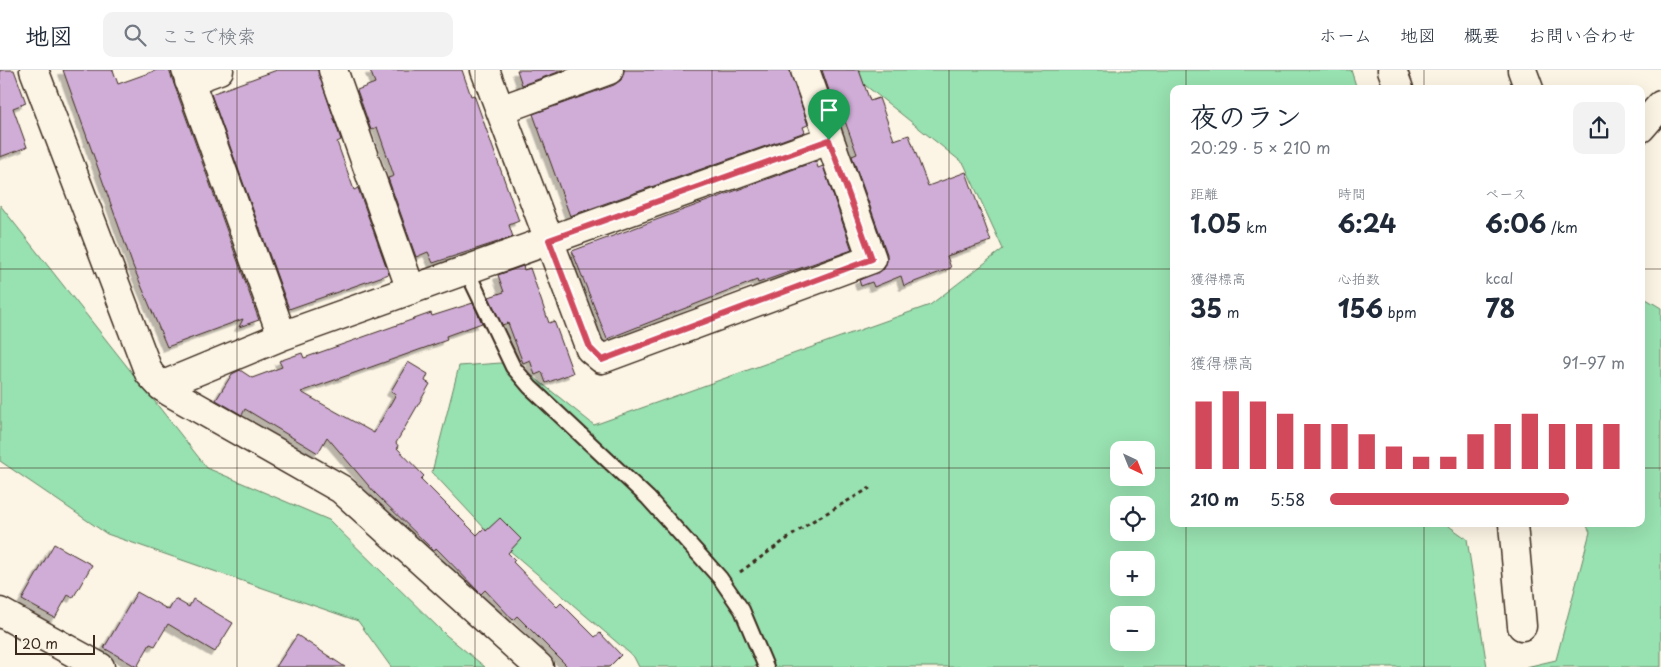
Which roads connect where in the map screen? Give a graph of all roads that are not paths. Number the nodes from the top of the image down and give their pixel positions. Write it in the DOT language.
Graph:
graph roads {
  1 [pos="34,70"];
  2 [pos="219,70"];
  3 [pos="333,70"];
  4 [pos="485,70"];
  5 [pos="609,70"];
  6 [pos="805,70"];
  7 [pos="1392,70"];
  8 [pos="1522,70"];
  9 [pos="187,75"];
  10 [pos="1398,85"];
  11 [pos="1528,85"];
  12 [pos="1661,105"];
  13 [pos="500,110"];
  14 [pos="1645,123"];
  15 [pos="829,140"];
  16 [pos="549,240"];
  17 [pos="466,269"];
  18 [pos="411,290"];
  19 [pos="282,336"];
  20 [pos="161,386"];
  21 [pos="1513,527"];
  22 [pos="0,612"];
  23 [pos="1522,626"];
  24 [pos="100,667"];
  25 [pos="539,667"];
  26 [pos="766,667"];
  1 -- 20 [label="street"];
  2 -- 9 [label="street"];
  3 -- 18 [label="street"];
  4 -- 13 [label="street"];
  5 -- 13 [label="street"];
  6 -- 15 [label="street"];
  7 -- 10 [label="street"];
  8 -- 11 [label="street"];
  9 -- 19 [label="street"];
  12 -- 14 [label="street"];
  13 -- 16 [label="street"];
  15 -- 16 [label="street"];
  15 -- 16 [label="street"];
  16 -- 17 [label="street"];
  17 -- 18 [label="street"];
  17 -- 26 [label="lane"];
  18 -- 19 [label="street"];
  19 -- 20 [label="street"];
  20 -- 25 [label="street"];
  21 -- 23 [label="street"];
  22 -- 24 [label="street"];
}
